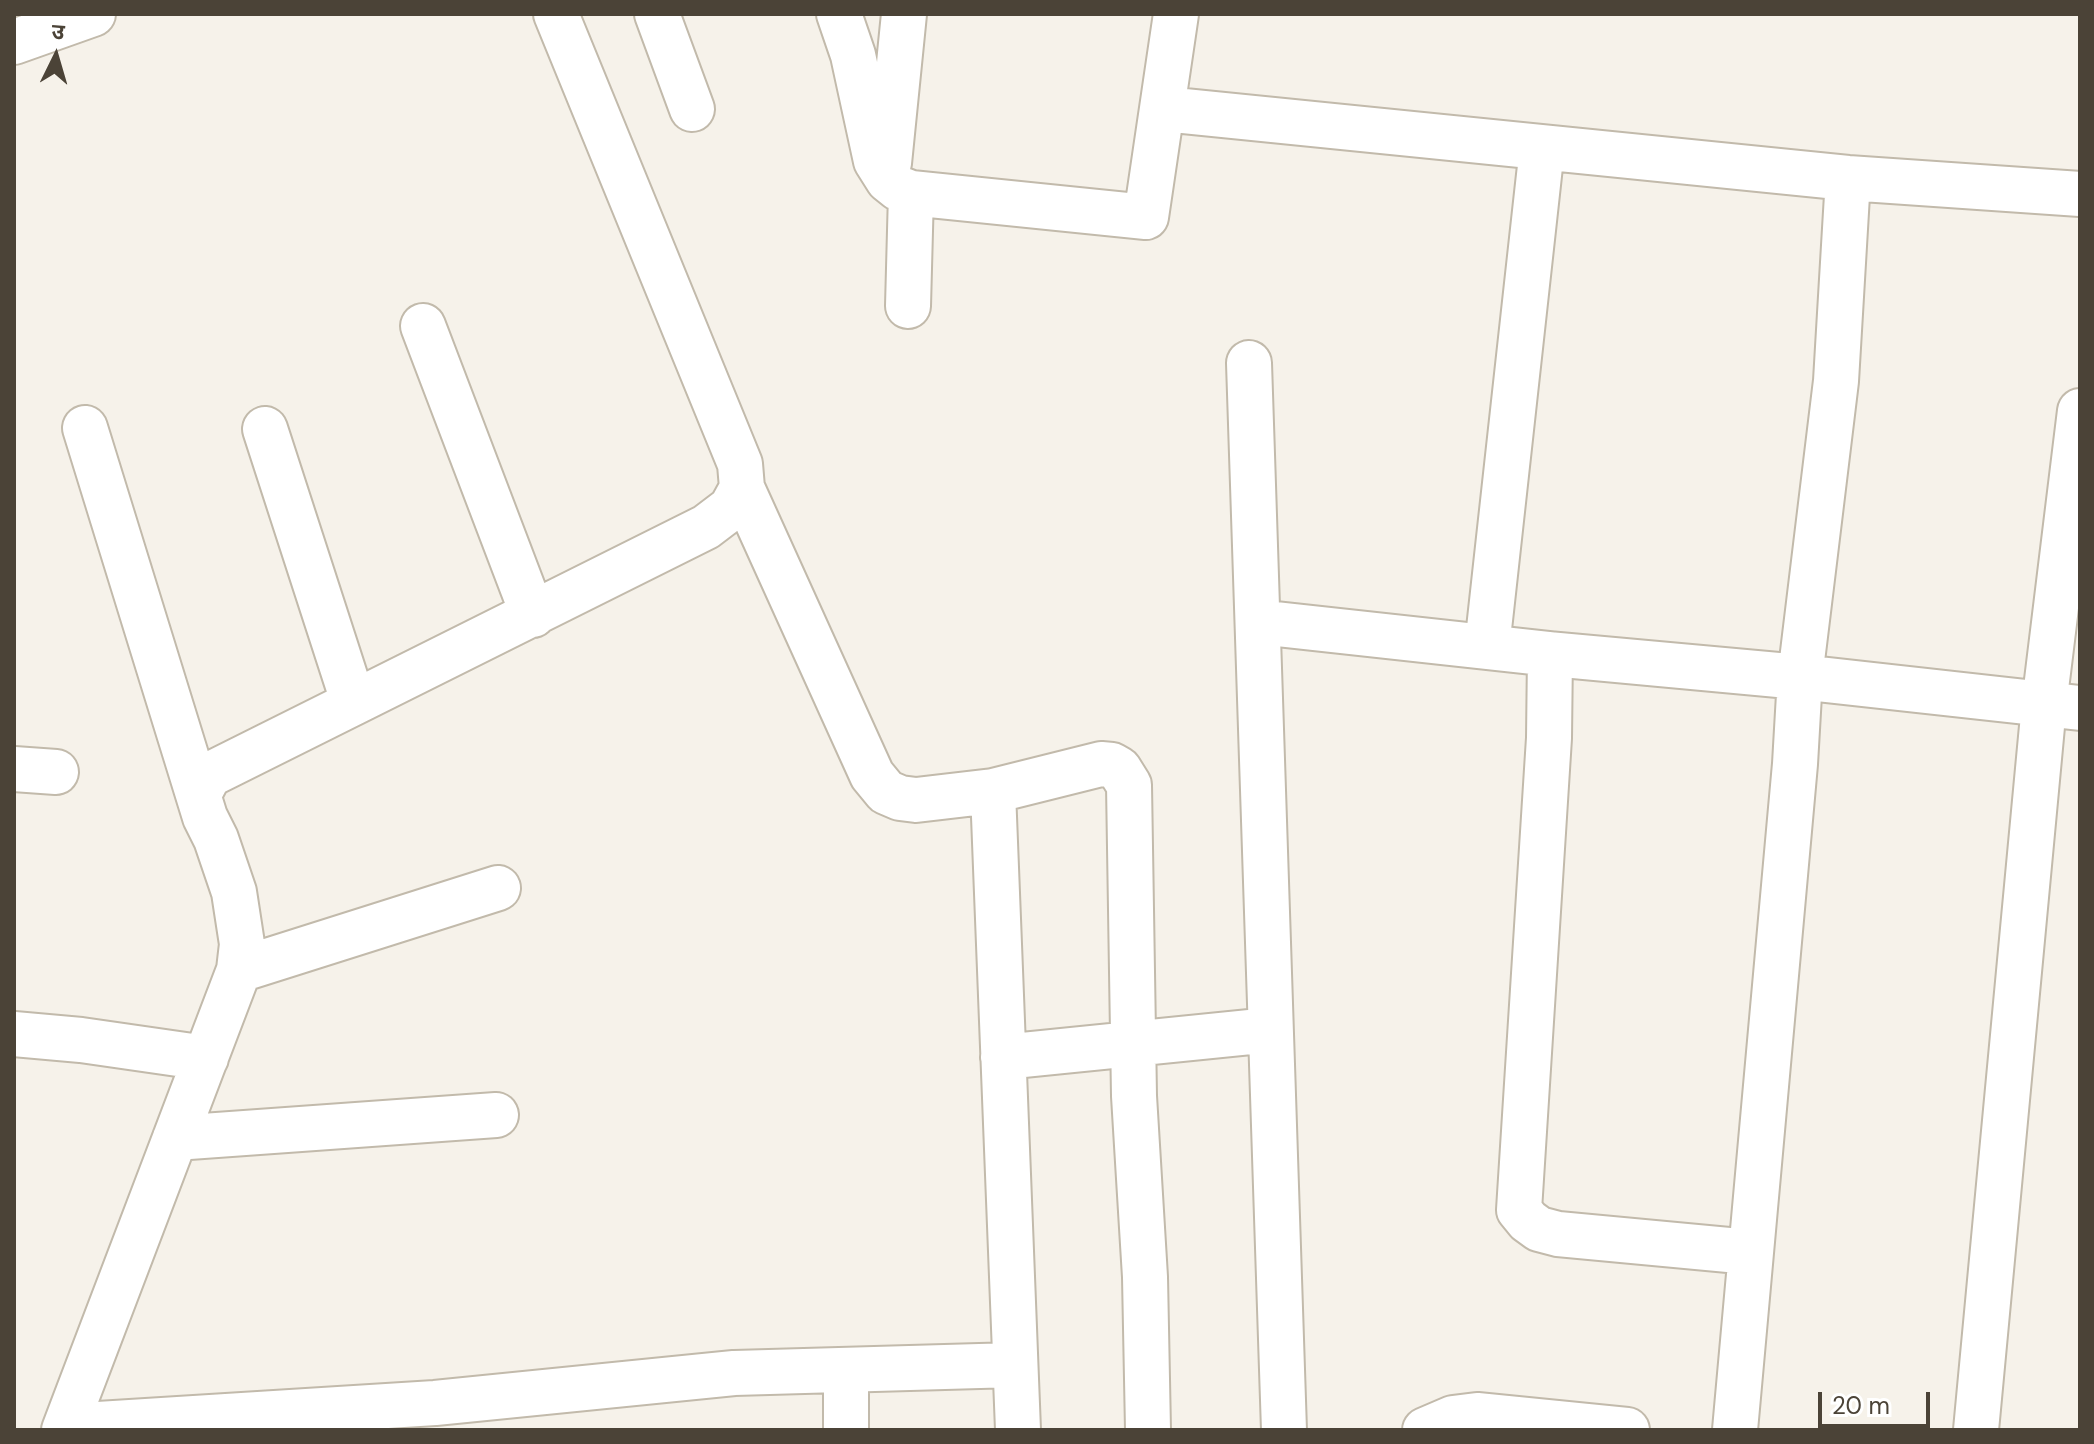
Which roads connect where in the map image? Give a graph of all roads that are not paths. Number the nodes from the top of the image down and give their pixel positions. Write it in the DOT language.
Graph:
graph roads {
  1 [pos="93,14"];
  2 [pos="556,14"];
  3 [pos="657,14"];
  4 [pos="839,14"];
  5 [pos="904,14"];
  6 [pos="1176,14"];
  7 [pos="14,42"];
  8 [pos="692,109"];
  9 [pos="1164,109"];
  10 [pos="1542,148"];
  11 [pos="1848,178"];
  12 [pos="899,187"];
  13 [pos="2080,194"];
  14 [pos="908,306"];
  15 [pos="423,326"];
  16 [pos="1249,363"];
  17 [pos="2080,411"];
  18 [pos="85,428"];
  19 [pos="265,429"];
  20 [pos="742,488"];
  21 [pos="533,615"];
  22 [pos="1258,622"];
  23 [pos="1487,647"];
  24 [pos="1550,654"];
  25 [pos="1800,677"];
  26 [pos="353,701"];
  27 [pos="2062,707"];
  28 [pos="993,791"];
  29 [pos="200,792"];
  30 [pos="498,888"];
  31 [pos="239,970"];
  32 [pos="1270,1030"];
  33 [pos="14,1034"];
  34 [pos="1133,1045"];
  35 [pos="1003,1057"];
  36 [pos="206,1058"];
  37 [pos="496,1115"];
  38 [pos="175,1138"];
  39 [pos="1750,1252"];
  40 [pos="1015,1365"];
  41 [pos="846,1370"];
  42 [pos="437,1416"];
  43 [pos="276,1422"];
  44 [pos="65,1428"];
  45 [pos="846,1430"];
  46 [pos="1018,1430"];
  47 [pos="1148,1430"];
  48 [pos="1284,1430"];
  49 [pos="1425,1430"];
  50 [pos="1627,1430"];
  51 [pos="1735,1430"];
  52 [pos="1976,1430"];
  1 -- 7 [label="street"];
  2 -- 20 [label="street"];
  3 -- 8 [label="street"];
  4 -- 12 [label="street"];
  5 -- 12 [label="street"];
  6 -- 9 [label="street"];
  9 -- 10 [label="street"];
  9 -- 12 [label="street"];
  10 -- 11 [label="street"];
  10 -- 23 [label="street"];
  11 -- 13 [label="street"];
  11 -- 25 [label="street"];
  12 -- 14 [label="street"];
  15 -- 21 [label="street"];
  16 -- 22 [label="street"];
  17 -- 27 [label="street"];
  18 -- 29 [label="street"];
  19 -- 26 [label="street"];
  20 -- 21 [label="street"];
  20 -- 28 [label="street"];
  21 -- 26 [label="street"];
  22 -- 23 [label="street"];
  22 -- 32 [label="street"];
  23 -- 24 [label="street"];
  24 -- 25 [label="street"];
  24 -- 39 [label="street"];
  25 -- 27 [label="street"];
  25 -- 39 [label="street"];
  26 -- 29 [label="street"];
  27 -- 52 [label="street"];
  28 -- 34 [label="street"];
  28 -- 35 [label="street"];
  29 -- 31 [label="street"];
  30 -- 31 [label="street"];
  31 -- 36 [label="street"];
  32 -- 34 [label="street"];
  32 -- 48 [label="street"];
  33 -- 36 [label="street"];
  34 -- 35 [label="street"];
  34 -- 47 [label="street"];
  35 -- 40 [label="street"];
  36 -- 38 [label="street"];
  37 -- 38 [label="street"];
  38 -- 44 [label="street"];
  39 -- 51 [label="street"];
  40 -- 41 [label="street"];
  40 -- 46 [label="street"];
  41 -- 42 [label="street"];
  41 -- 45 [label="street"];
  42 -- 43 [label="street"];
  43 -- 44 [label="street"];
  49 -- 50 [label="street"];
}
